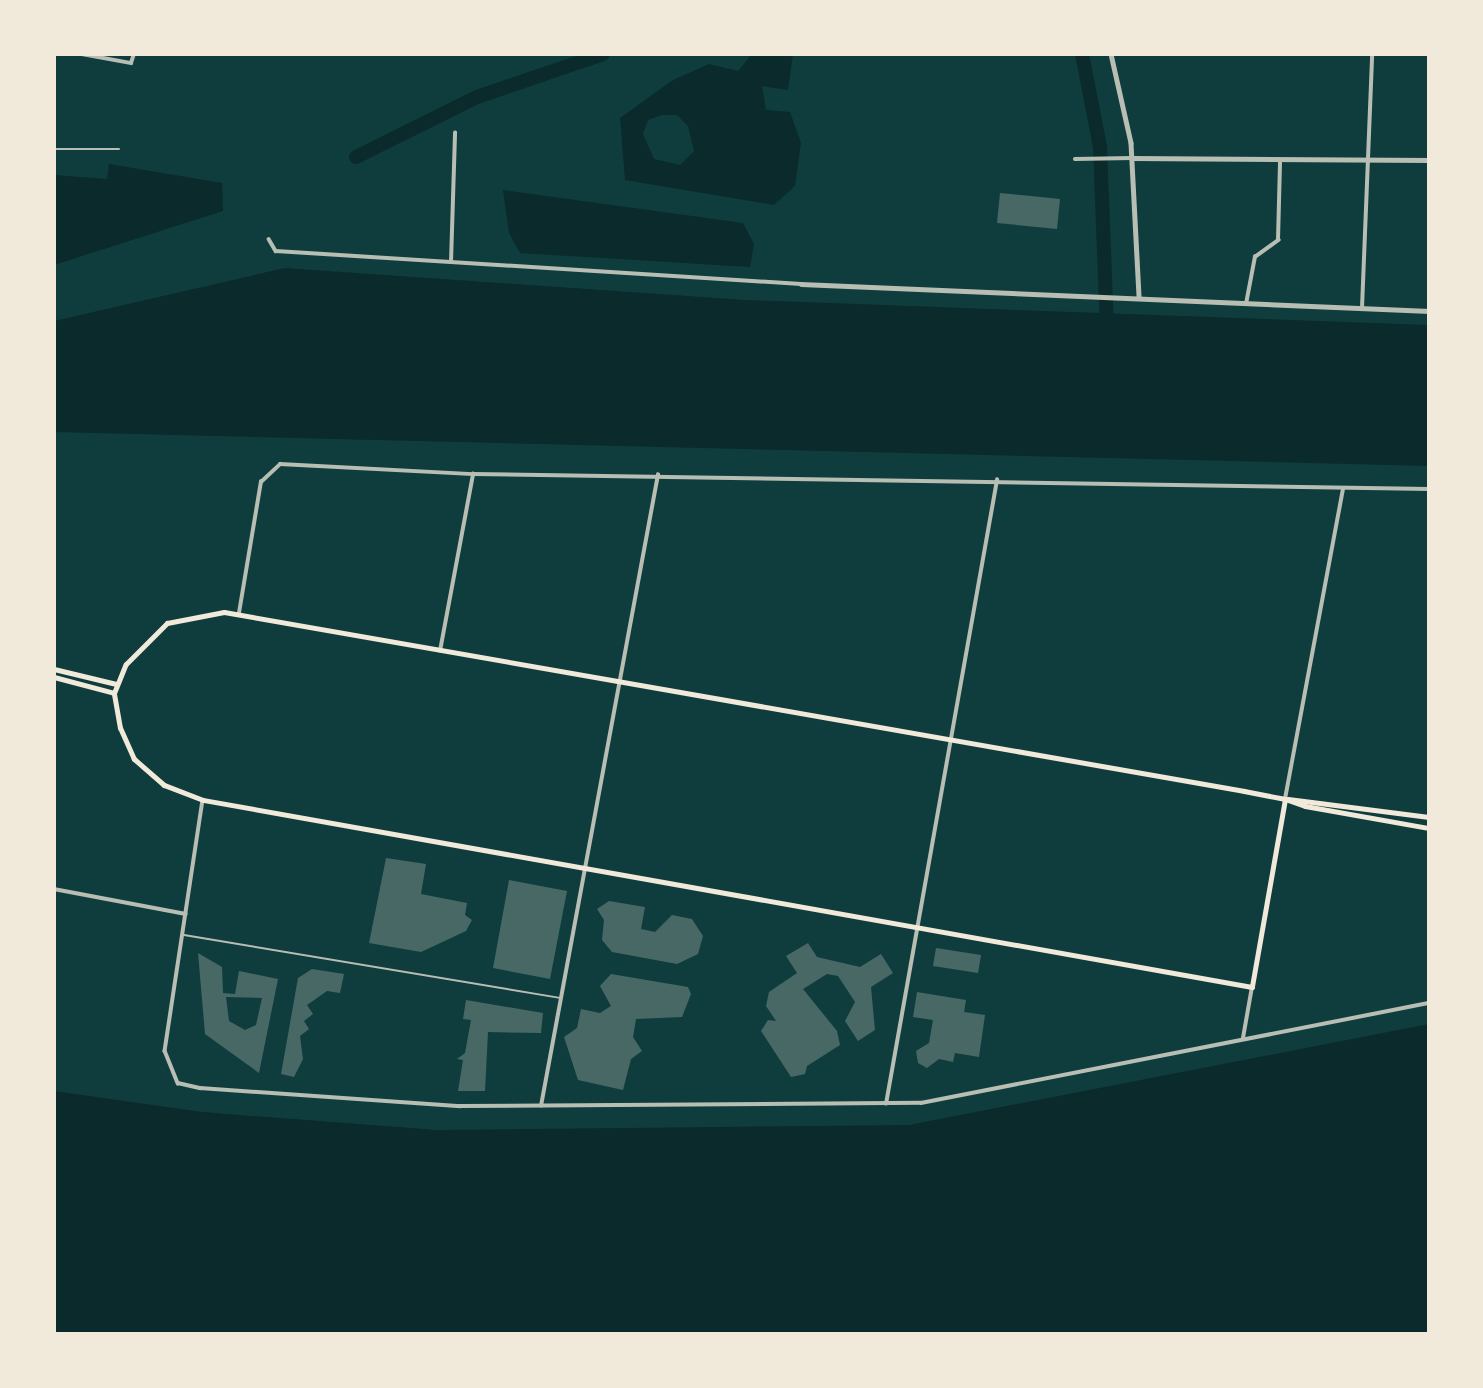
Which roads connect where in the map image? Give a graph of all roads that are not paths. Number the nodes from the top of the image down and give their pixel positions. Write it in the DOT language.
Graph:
graph roads {
  1 [pos="82,54"];
  2 [pos="134,54"];
  3 [pos="1111,54"];
  4 [pos="1372,54"];
  5 [pos="455,133"];
  6 [pos="54,149"];
  7 [pos="119,149"];
  8 [pos="1132,158"];
  9 [pos="1075,159"];
  10 [pos="1429,160"];
  11 [pos="1280,161"];
  12 [pos="1366,161"];
  13 [pos="270,239"];
  14 [pos="452,262"];
  15 [pos="801,284"];
  16 [pos="1139,296"];
  17 [pos="1246,304"];
  18 [pos="1362,310"];
  19 [pos="1429,311"];
  20 [pos="473,474"];
  21 [pos="658,475"];
  22 [pos="997,480"];
  23 [pos="1343,488"];
  24 [pos="1429,489"];
  25 [pos="239,614"];
  26 [pos="440,650"];
  27 [pos="54,669"];
  28 [pos="54,677"];
  29 [pos="620,681"];
  30 [pos="116,684"];
  31 [pos="114,693"];
  32 [pos="949,740"];
  33 [pos="1285,799"];
  34 [pos="203,800"];
  35 [pos="1429,817"];
  36 [pos="1429,828"];
  37 [pos="586,867"];
  38 [pos="54,889"];
  39 [pos="186,914"];
  40 [pos="916,927"];
  41 [pos="184,935"];
  42 [pos="1252,986"];
  43 [pos="561,999"];
  44 [pos="1429,1003"];
  45 [pos="1243,1038"];
  46 [pos="886,1104"];
  47 [pos="541,1106"];
  1 -- 2 [label="street"];
  3 -- 8 [label="street"];
  4 -- 12 [label="street"];
  5 -- 14 [label="street"];
  6 -- 7 [label="lane"];
  8 -- 9 [label="street"];
  8 -- 11 [label="street"];
  8 -- 16 [label="street"];
  10 -- 12 [label="street"];
  11 -- 12 [label="street"];
  11 -- 17 [label="street"];
  12 -- 18 [label="street"];
  13 -- 14 [label="street"];
  14 -- 15 [label="street"];
  15 -- 16 [label="street"];
  16 -- 17 [label="street"];
  17 -- 18 [label="street"];
  18 -- 19 [label="street"];
  20 -- 21 [label="street"];
  20 -- 25 [label="street"];
  20 -- 26 [label="street"];
  21 -- 22 [label="street"];
  21 -- 29 [label="street"];
  22 -- 23 [label="street"];
  22 -- 32 [label="street"];
  23 -- 24 [label="street"];
  23 -- 33 [label="street"];
  25 -- 26 [label="main road"];
  25 -- 30 [label="main road"];
  26 -- 29 [label="main road"];
  27 -- 30 [label="main road"];
  28 -- 31 [label="main road"];
  29 -- 32 [label="main road"];
  29 -- 37 [label="street"];
  30 -- 31 [label="main road"];
  31 -- 34 [label="main road"];
  32 -- 33 [label="main road"];
  32 -- 40 [label="street"];
  33 -- 35 [label="main road"];
  33 -- 36 [label="main road"];
  33 -- 42 [label="main road"];
  34 -- 37 [label="main road"];
  34 -- 39 [label="street"];
  37 -- 40 [label="main road"];
  37 -- 43 [label="street"];
  38 -- 39 [label="street"];
  39 -- 41 [label="street"];
  40 -- 42 [label="main road"];
  40 -- 46 [label="street"];
  41 -- 43 [label="lane"];
  41 -- 47 [label="street"];
  42 -- 45 [label="street"];
  43 -- 47 [label="street"];
  44 -- 45 [label="street"];
  45 -- 46 [label="street"];
  46 -- 47 [label="street"];
}
